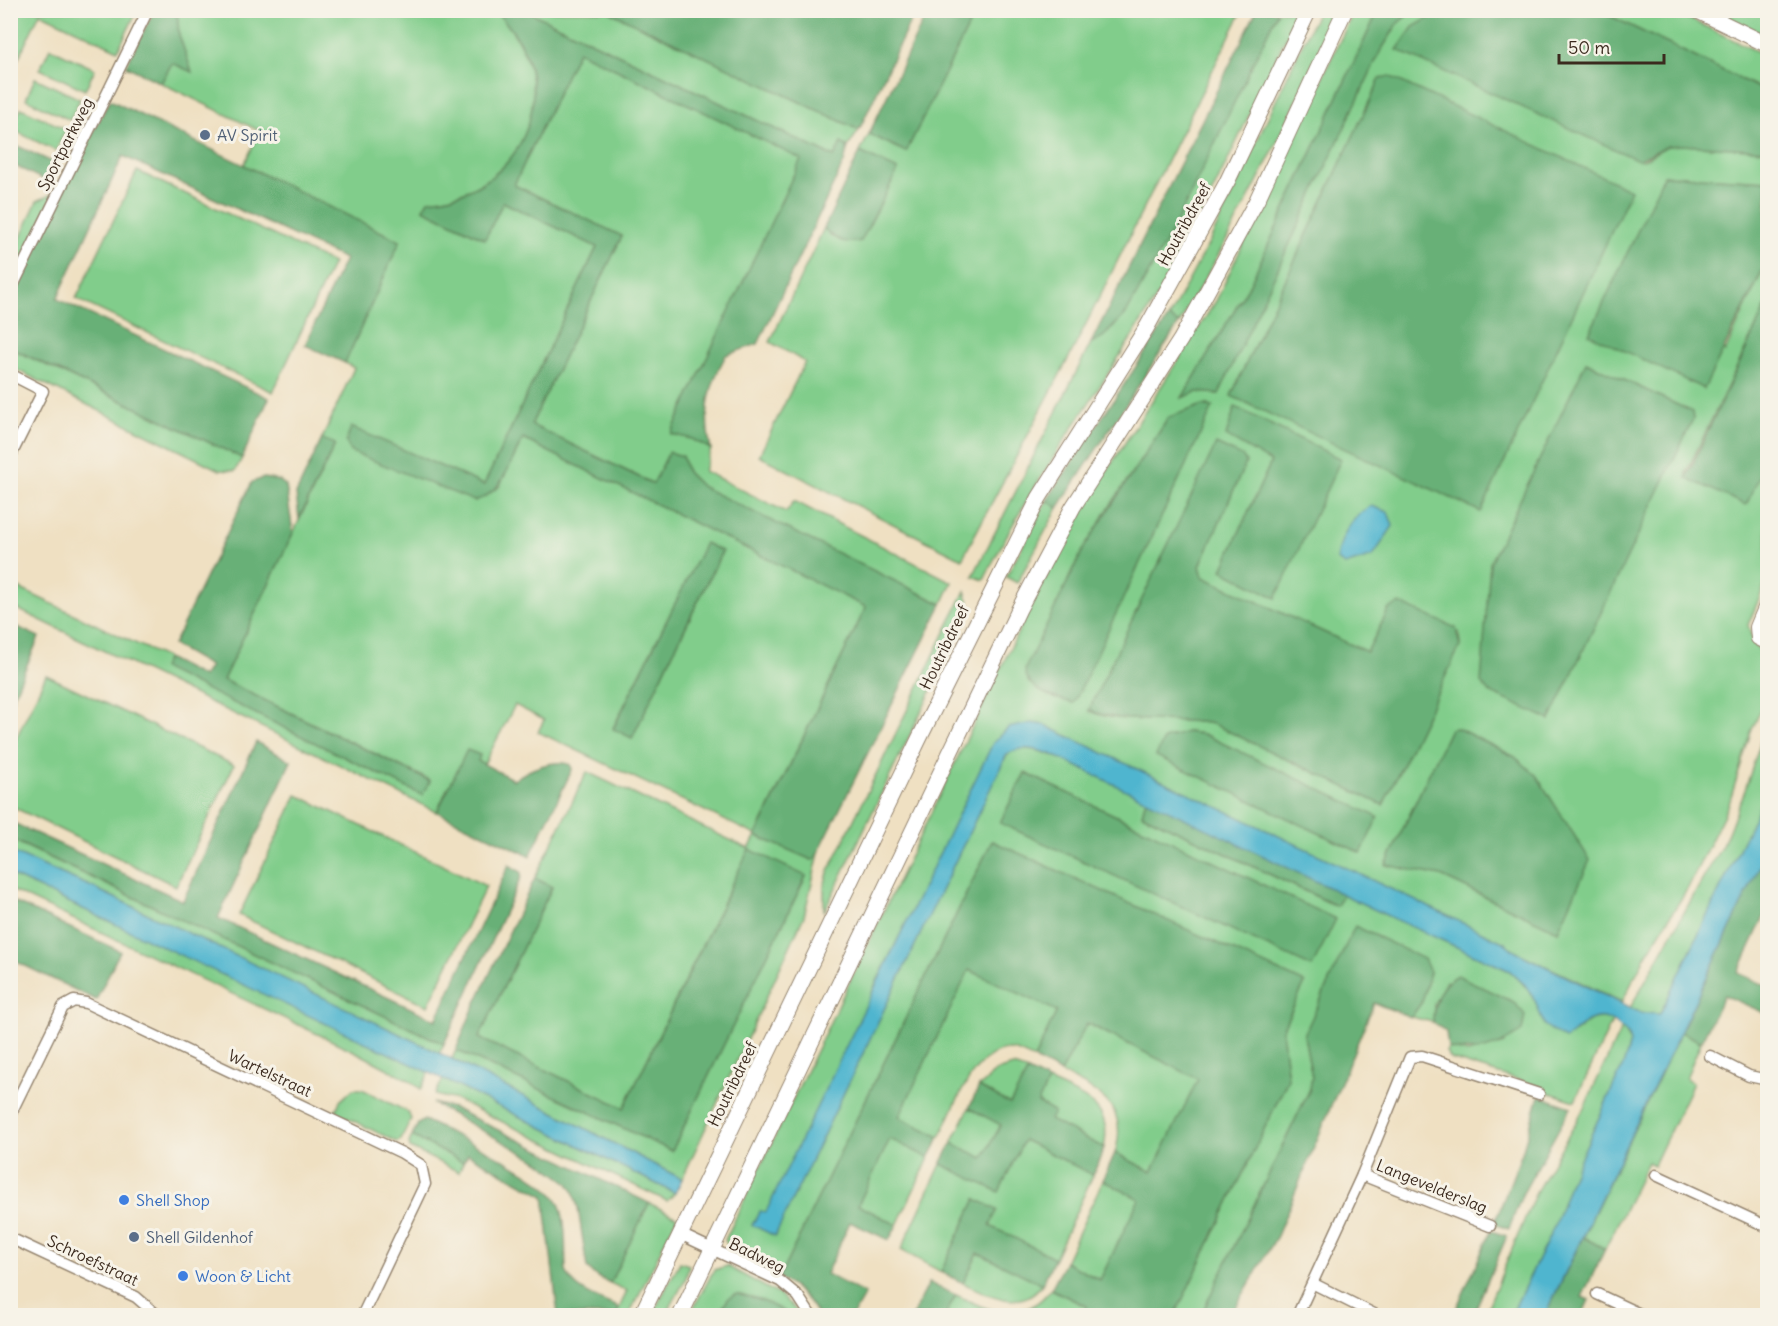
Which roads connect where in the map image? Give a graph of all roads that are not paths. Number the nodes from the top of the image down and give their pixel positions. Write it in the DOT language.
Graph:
graph roads {
  1 [pos="148,10"];
  2 [pos="1309,10"];
  3 [pos="1345,10"];
  4 [pos="1696,10"];
  5 [pos="1767,45"];
  6 [pos="10,292"];
  7 [pos="10,374"];
  8 [pos="10,458"];
  9 [pos="1767,601"];
  10 [pos="1767,643"];
  11 [pos="1710,1056"];
  12 [pos="1767,1080"];
  13 [pos="1539,1094"];
  14 [pos="10,1115"];
  15 [pos="1362,1174"];
  16 [pos="1656,1174"];
  17 [pos="1490,1226"];
  18 [pos="1767,1227"];
  19 [pos="680,1234"];
  20 [pos="10,1238"];
  21 [pos="711,1250"];
  22 [pos="1314,1284"];
  23 [pos="1597,1294"];
  24 [pos="158,1316"];
  25 [pos="362,1316"];
  26 [pos="642,1316"];
  27 [pos="680,1316"];
  28 [pos="811,1316"];
  29 [pos="1297,1316"];
  30 [pos="1378,1316"];
  31 [pos="1644,1316"];
  1 -- 6 [label="street, Sportparkweg"];
  2 -- 19 [label="main road, Houtribdreef"];
  3 -- 21 [label="main road"];
  4 -- 5 [label="main road"];
  7 -- 8 [label="street"];
  9 -- 10 [label="street"];
  11 -- 12 [label="street"];
  13 -- 15 [label="street, Langevelderslag"];
  14 -- 25 [label="street, Wartelstraat"];
  15 -- 17 [label="street, Langevelderslag"];
  15 -- 22 [label="street, Langevelderslag"];
  16 -- 18 [label="street"];
  19 -- 21 [label="street, Badweg"];
  19 -- 26 [label="main road, Houtribdreef"];
  20 -- 24 [label="street, Schroefstraat"];
  21 -- 27 [label="main road"];
  21 -- 28 [label="street, Badweg"];
  22 -- 29 [label="street, Langevelderslag"];
  22 -- 30 [label="street"];
  23 -- 31 [label="street"];
}
